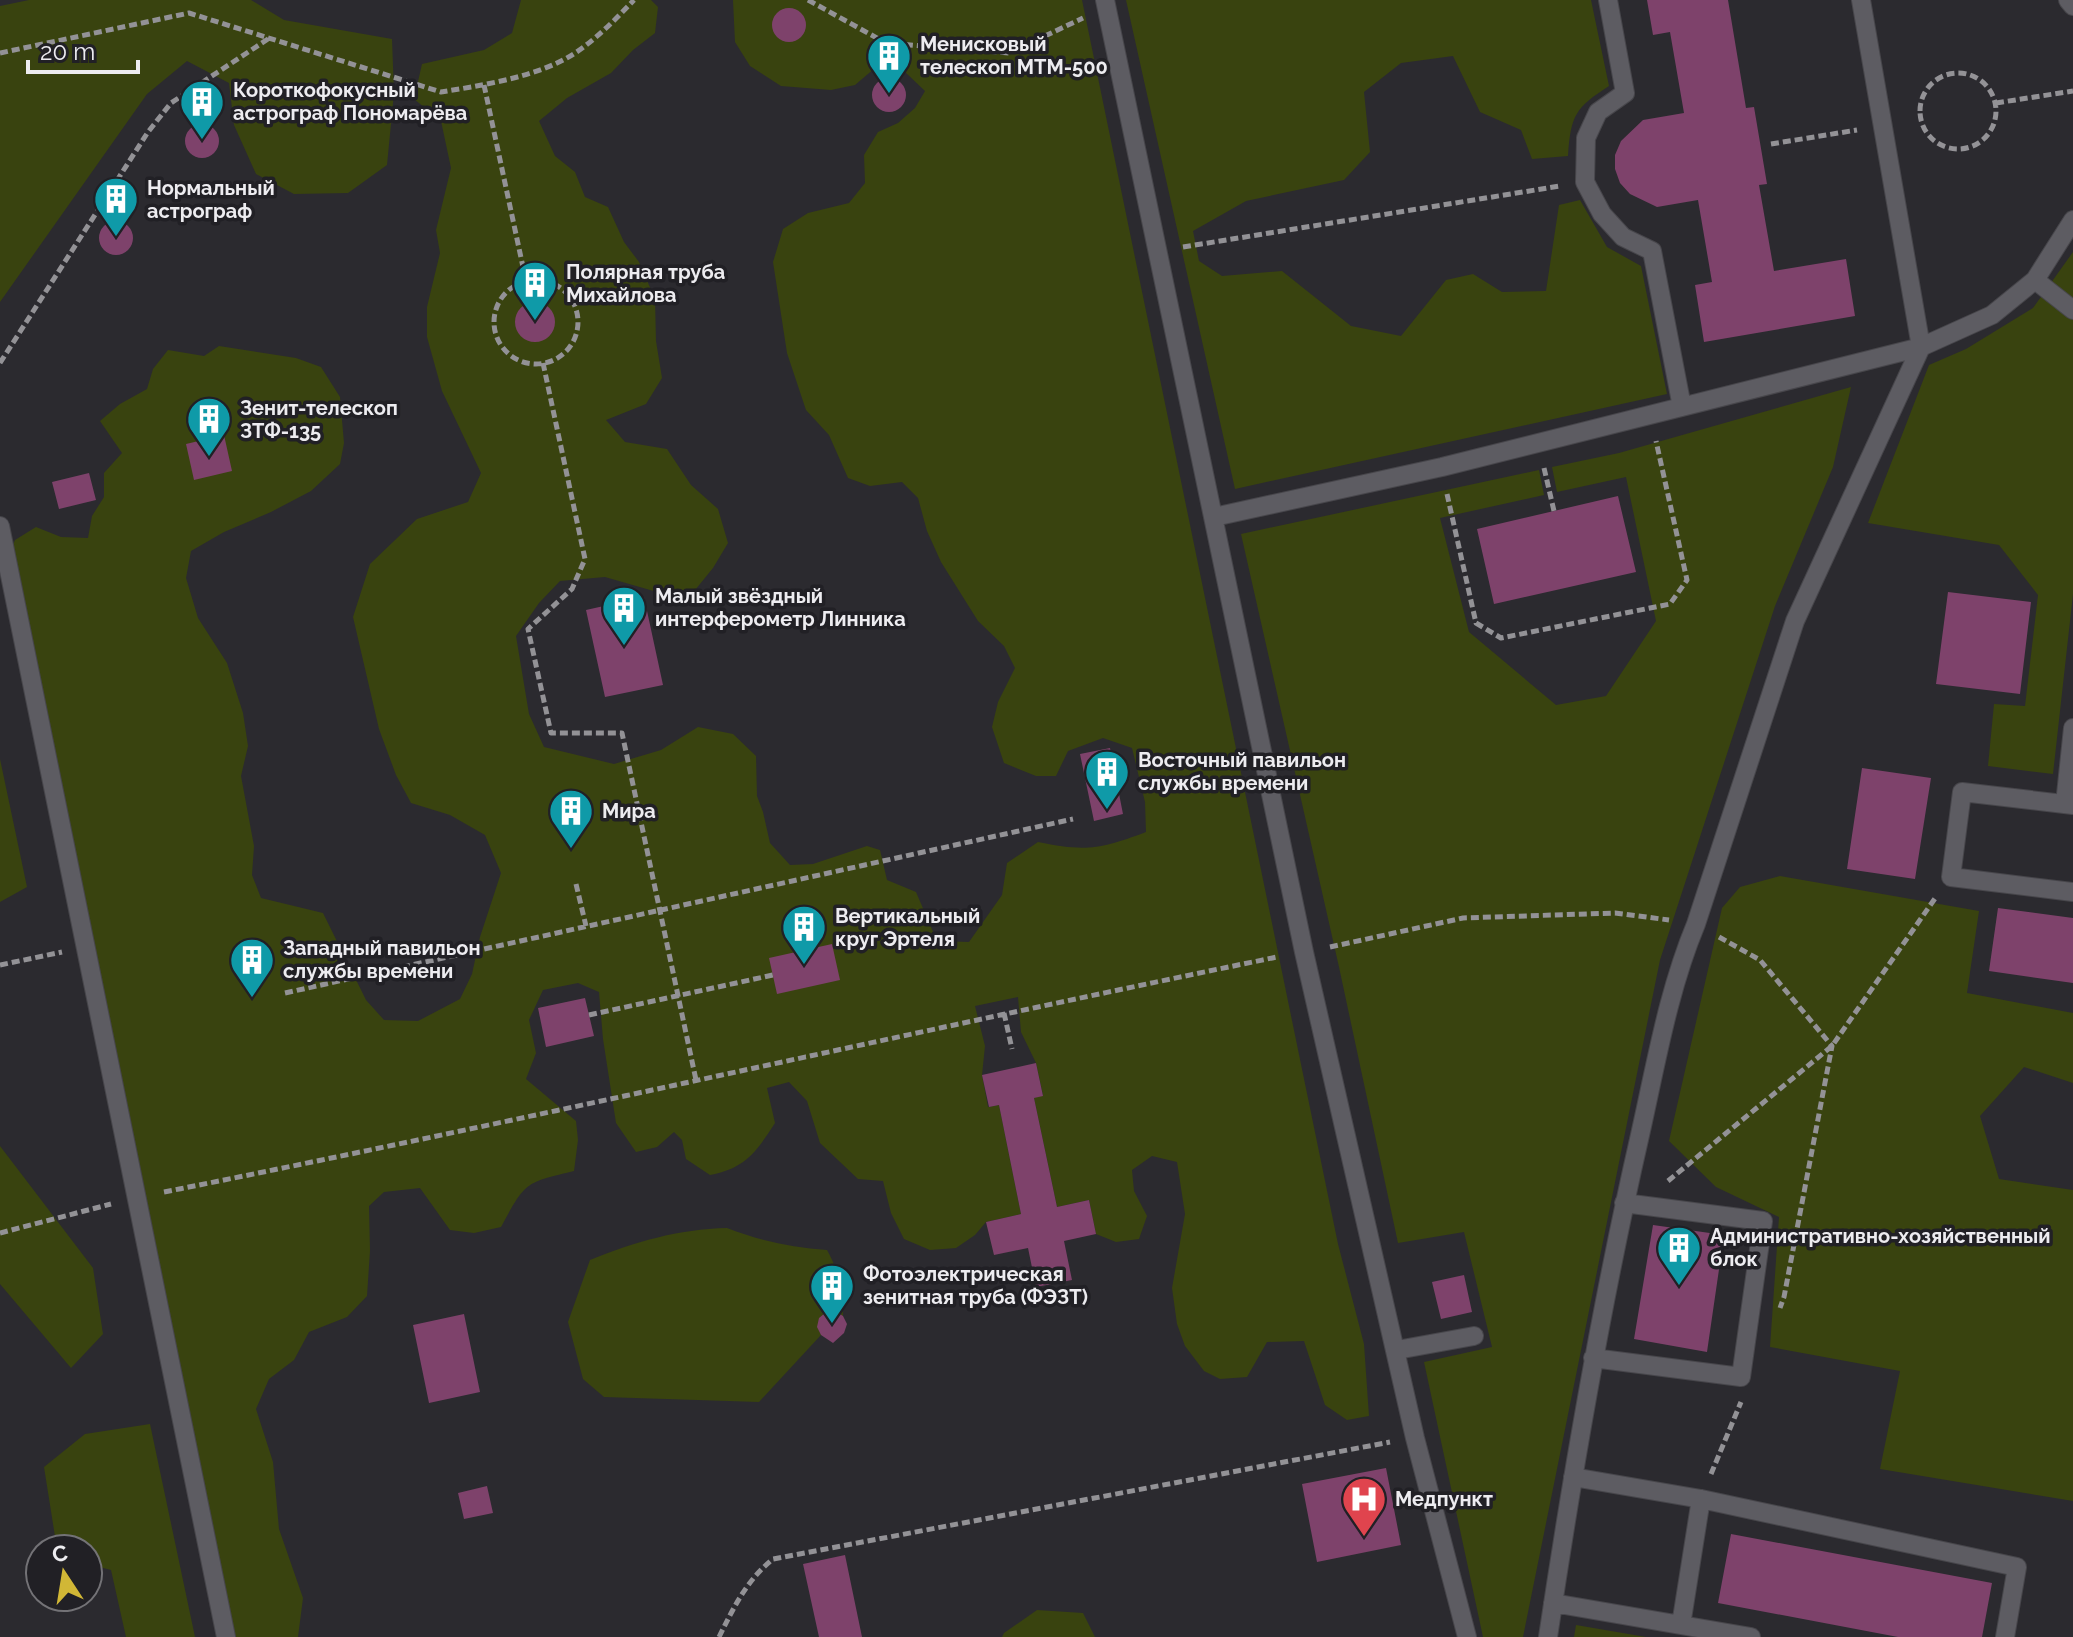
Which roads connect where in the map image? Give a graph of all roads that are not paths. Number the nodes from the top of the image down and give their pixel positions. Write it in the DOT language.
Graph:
graph roads {
  1 [pos="1608,0"];
  2 [pos="1861,0"];
  3 [pos="2068,0"];
  4 [pos="1106,4"];
  5 [pos="2073,6"];
  6 [pos="2073,220"];
  7 [pos="2035,280"];
  8 [pos="2073,310"];
  9 [pos="1921,347"];
  10 [pos="1682,407"];
  11 [pos="1214,517"];
  12 [pos="0,526"];
  13 [pos="2073,728"];
  14 [pos="2069,805"];
  15 [pos="2073,892"];
  16 [pos="1632,1204"];
  17 [pos="1474,1336"];
  18 [pos="1397,1350"];
  19 [pos="1593,1358"];
  20 [pos="1573,1477"];
  21 [pos="1701,1499"];
  22 [pos="1553,1603"];
  23 [pos="1681,1625"];
  24 [pos="226,1637"];
  25 [pos="1467,1637"];
  26 [pos="1548,1637"];
  27 [pos="1751,1637"];
  28 [pos="2005,1637"];
  1 -- 10 [label="lane"];
  2 -- 9 [label="lane"];
  3 -- 5 [label="lane"];
  4 -- 11 [label="lane"];
  6 -- 7 [label="lane"];
  7 -- 8 [label="lane"];
  7 -- 9 [label="lane"];
  9 -- 10 [label="lane"];
  9 -- 16 [label="lane"];
  10 -- 11 [label="lane"];
  11 -- 18 [label="lane"];
  12 -- 24 [label="lane"];
  13 -- 14 [label="lane"];
  14 -- 15 [label="lane"];
  16 -- 19 [label="lane"];
  16 -- 19 [label="lane"];
  17 -- 18 [label="lane"];
  18 -- 25 [label="lane"];
  19 -- 20 [label="lane"];
  20 -- 21 [label="lane"];
  20 -- 22 [label="lane"];
  21 -- 23 [label="lane"];
  21 -- 28 [label="lane"];
  22 -- 23 [label="lane"];
  22 -- 26 [label="lane"];
  23 -- 27 [label="lane"];
}
